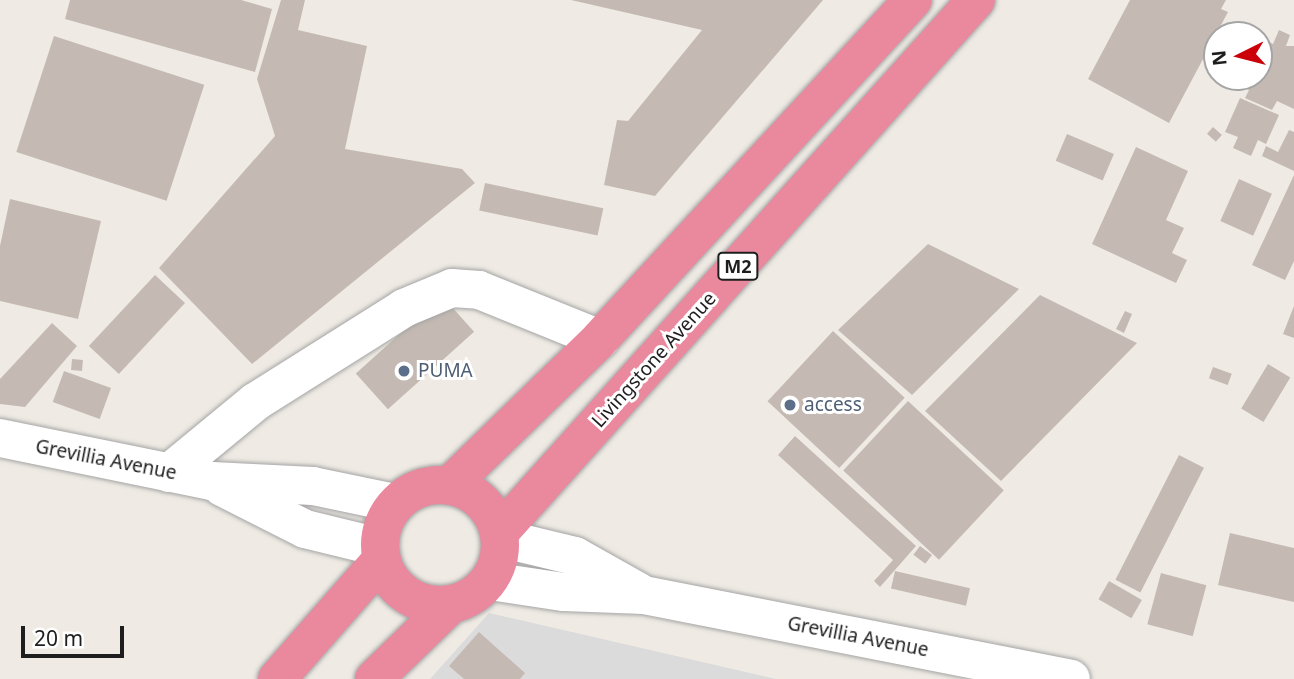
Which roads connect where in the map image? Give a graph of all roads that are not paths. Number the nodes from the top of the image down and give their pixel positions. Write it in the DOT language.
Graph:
graph roads {
  1 [pos="913,0"];
  2 [pos="976,0"];
  3 [pos="600,340"];
  4 [pos="0,438"];
  5 [pos="169,472"];
  6 [pos="212,481"];
  7 [pos="450,485"];
  8 [pos="395,503"];
  9 [pos="500,536"];
  10 [pos="380,553"];
  11 [pos="490,581"];
  12 [pos="644,595"];
  13 [pos="449,606"];
  14 [pos="277,679"];
  15 [pos="374,679"];
  16 [pos="1072,679"];
  1 -- 3 [label="highway, M2"];
  2 -- 9 [label="highway, Livingstone Avenue / M2"];
  3 -- 5 [label="street"];
  3 -- 7 [label="highway, M2"];
  4 -- 5 [label="street, Grevillia Avenue"];
  5 -- 6 [label="street, Grevillia Avenue"];
  6 -- 8 [label="street, Grevillia Avenue"];
  6 -- 10 [label="street, Grevillia Avenue"];
  7 -- 8 [label="highway"];
  7 -- 9 [label="highway"];
  8 -- 10 [label="highway"];
  9 -- 11 [label="highway, M2"];
  9 -- 12 [label="street"];
  10 -- 13 [label="highway"];
  10 -- 14 [label="highway"];
  11 -- 12 [label="street"];
  11 -- 13 [label="highway"];
  12 -- 16 [label="street, Grevillia Avenue"];
  13 -- 15 [label="highway"];
}
